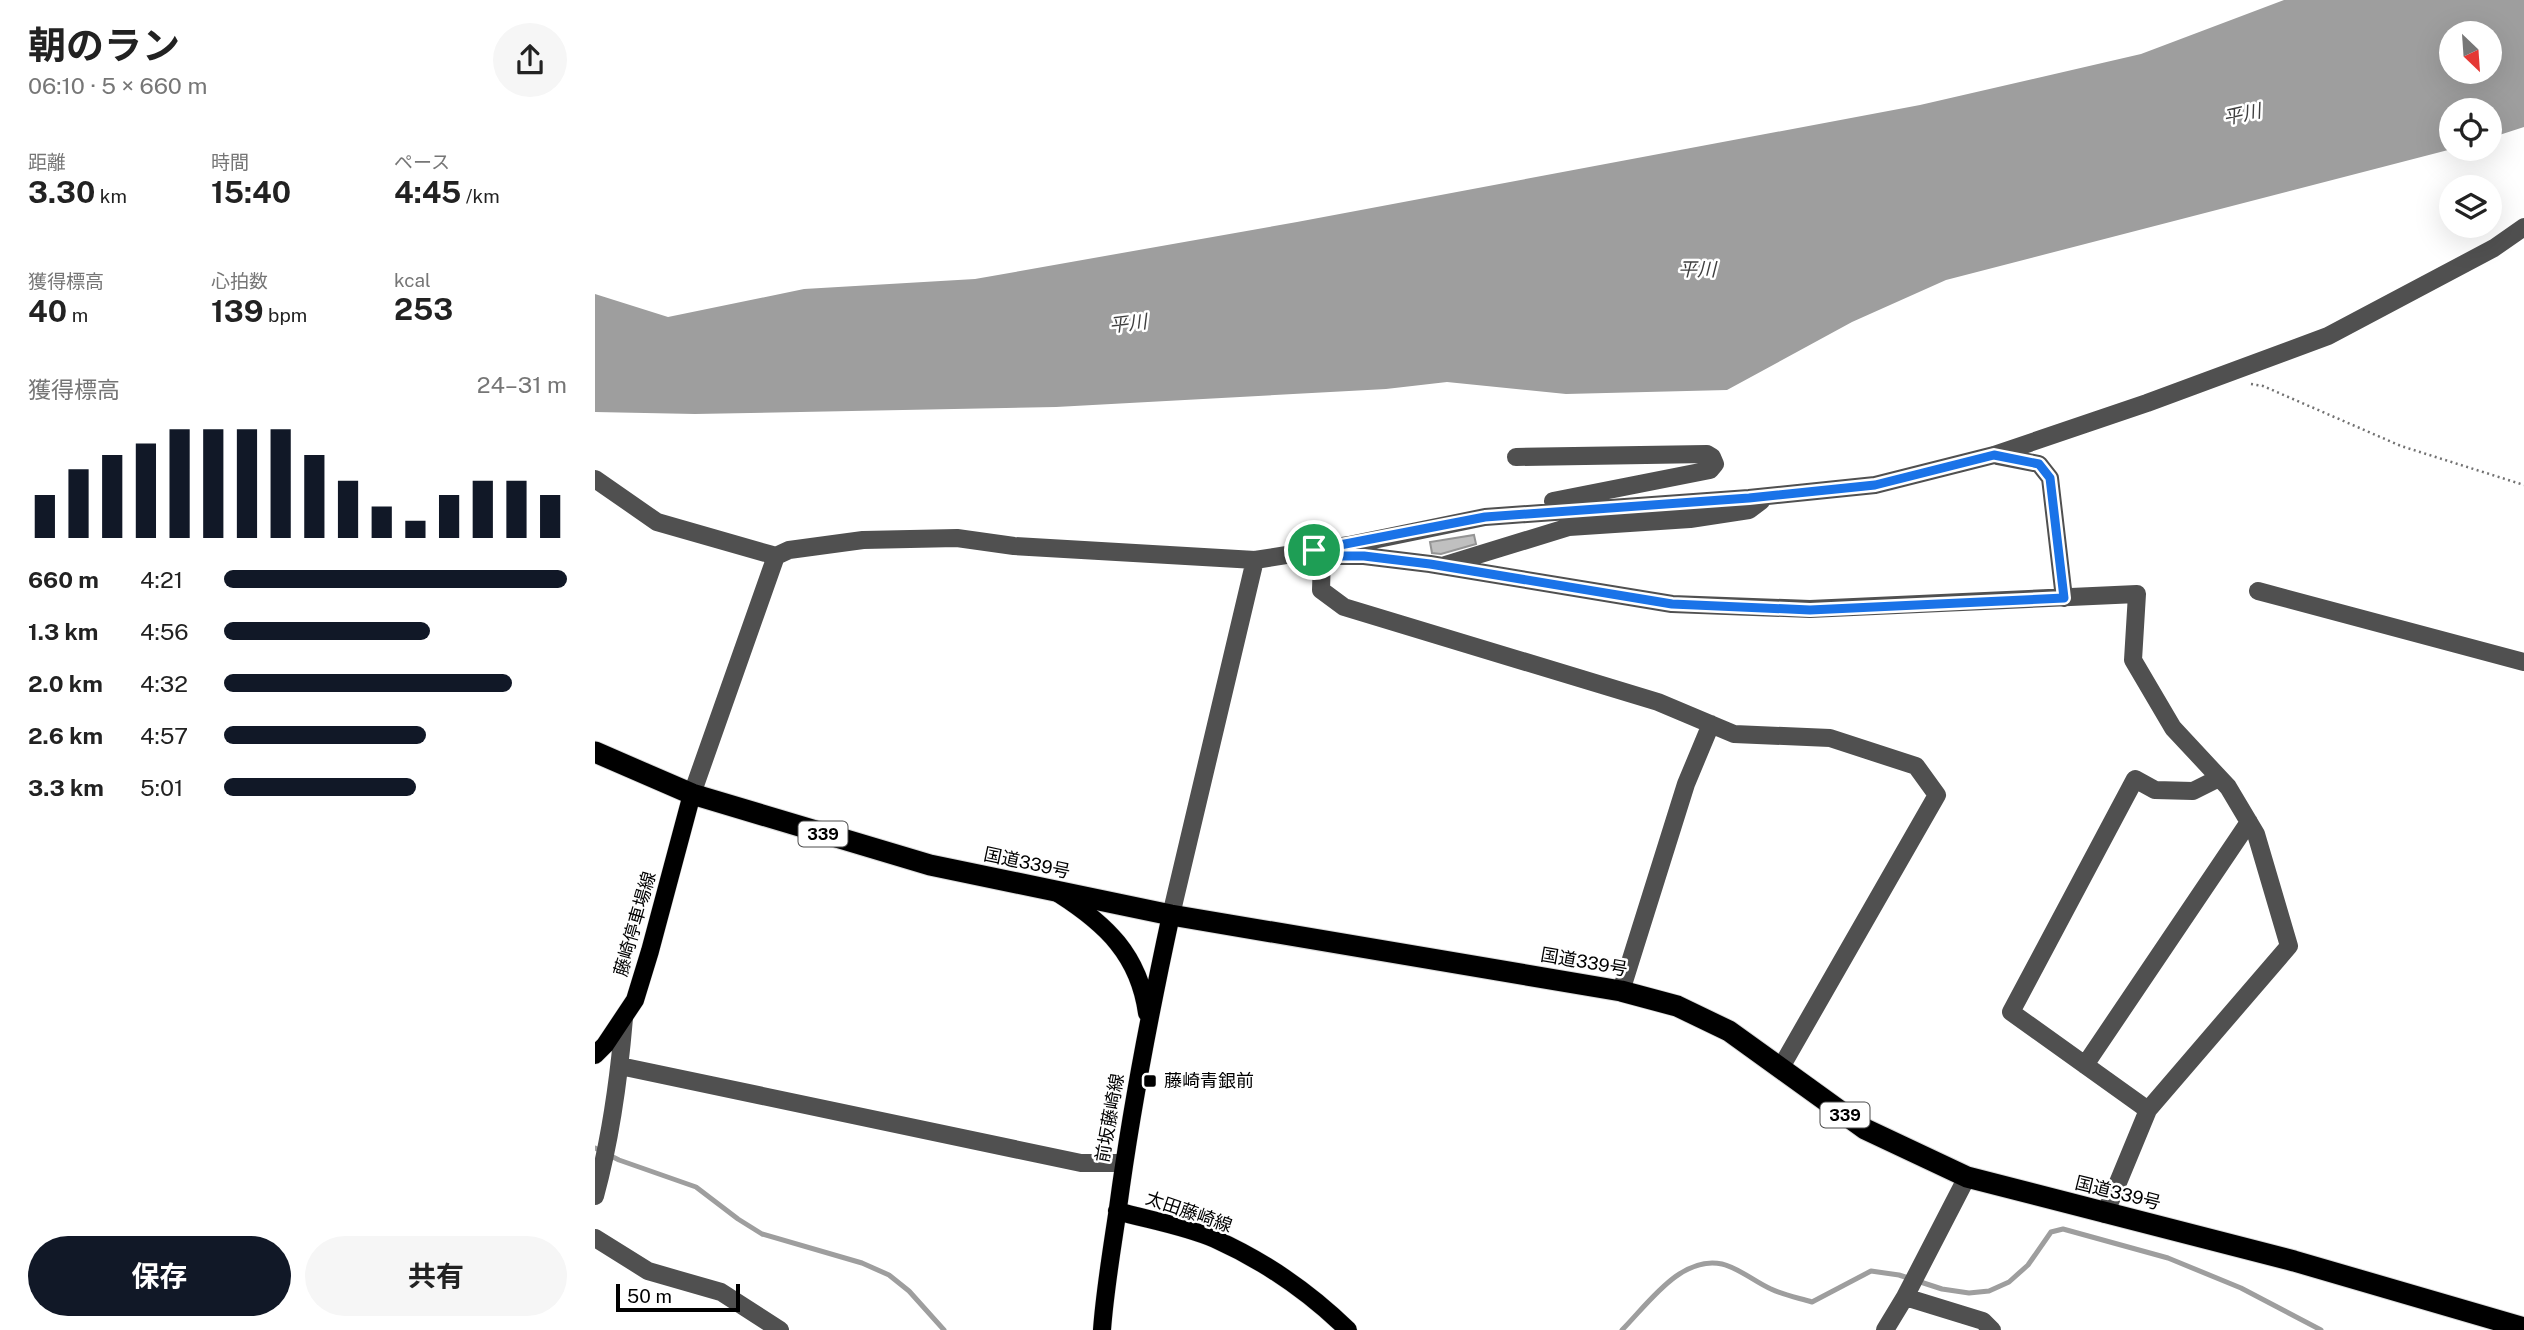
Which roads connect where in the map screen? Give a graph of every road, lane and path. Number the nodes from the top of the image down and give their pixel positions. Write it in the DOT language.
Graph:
graph roads {
  1 [pos="2524,227"];
  2 [pos="2213,379"];
  3 [pos="1994,455"];
  4 [pos="1516,457"];
  5 [pos="595,479"];
  6 [pos="2524,485"];
  7 [pos="1766,496"];
  8 [pos="1485,517"];
  9 [pos="1318,553"];
  10 [pos="776,556"];
  11 [pos="1255,560"];
  12 [pos="1441,566"];
  13 [pos="2257,591"];
  14 [pos="2064,598"];
  15 [pos="2524,662"];
  16 [pos="1711,724"];
  17 [pos="595,752"];
  18 [pos="2219,778"];
  19 [pos="692,794"];
  20 [pos="2249,822"];
  21 [pos="1058,894"];
  22 [pos="1171,915"];
  23 [pos="1621,991"];
  24 [pos="624,1018"];
  25 [pos="1149,1020"];
  26 [pos="595,1055"];
  27 [pos="2085,1065"];
  28 [pos="620,1066"];
  29 [pos="1780,1069"];
  30 [pos="2148,1110"];
  31 [pos="1124,1163"];
  32 [pos="1967,1177"];
  33 [pos="595,1196"];
  34 [pos="1117,1210"];
  35 [pos="2105,1214"];
  36 [pos="595,1238"];
  37 [pos="1905,1297"];
  38 [pos="2524,1328"];
  39 [pos="780,1330"];
  40 [pos="1103,1330"];
  41 [pos="1348,1330"];
  42 [pos="1885,1330"];
  43 [pos="1992,1330"];
  1 -- 2 [label="street"];
  2 -- 3 [label="street"];
  2 -- 6 [label="path"];
  3 -- 7 [label="street"];
  3 -- 14 [label="street"];
  4 -- 8 [label="street"];
  5 -- 10 [label="street"];
  7 -- 8 [label="street"];
  7 -- 12 [label="street"];
  8 -- 9 [label="street"];
  9 -- 11 [label="street"];
  9 -- 12 [label="street"];
  9 -- 16 [label="street"];
  10 -- 11 [label="street"];
  10 -- 19 [label="street"];
  11 -- 22 [label="street"];
  12 -- 14 [label="street"];
  13 -- 15 [label="street"];
  14 -- 18 [label="street"];
  16 -- 23 [label="street"];
  16 -- 29 [label="street"];
  17 -- 19 [label="highway, 国道339号 / 339"];
  18 -- 20 [label="street"];
  18 -- 27 [label="street"];
  19 -- 21 [label="highway, 国道339号 / 339"];
  19 -- 24 [label="main road, 藤崎停車場線"];
  20 -- 27 [label="street"];
  20 -- 30 [label="street"];
  21 -- 22 [label="highway, 国道339号 / 339"];
  21 -- 25 [label="main road"];
  22 -- 23 [label="highway, 国道339号 / 339"];
  22 -- 25 [label="main road, 前坂藤崎線"];
  23 -- 29 [label="highway, 国道339号 / 339"];
  24 -- 26 [label="main road, 藤崎停車場線"];
  24 -- 28 [label="street"];
  25 -- 31 [label="main road, 前坂藤崎線"];
  27 -- 30 [label="street"];
  28 -- 31 [label="street"];
  28 -- 33 [label="street"];
  29 -- 32 [label="highway, 国道339号 / 339"];
  30 -- 35 [label="street"];
  31 -- 34 [label="main road, 前坂藤崎線"];
  32 -- 35 [label="highway, 国道339号 / 339"];
  32 -- 37 [label="street"];
  34 -- 40 [label="main road, 前坂藤崎線"];
  34 -- 41 [label="main road, 太田藤崎線"];
  35 -- 38 [label="highway, 国道339号 / 339"];
  36 -- 39 [label="street"];
  37 -- 42 [label="street"];
  37 -- 43 [label="street"];
}
